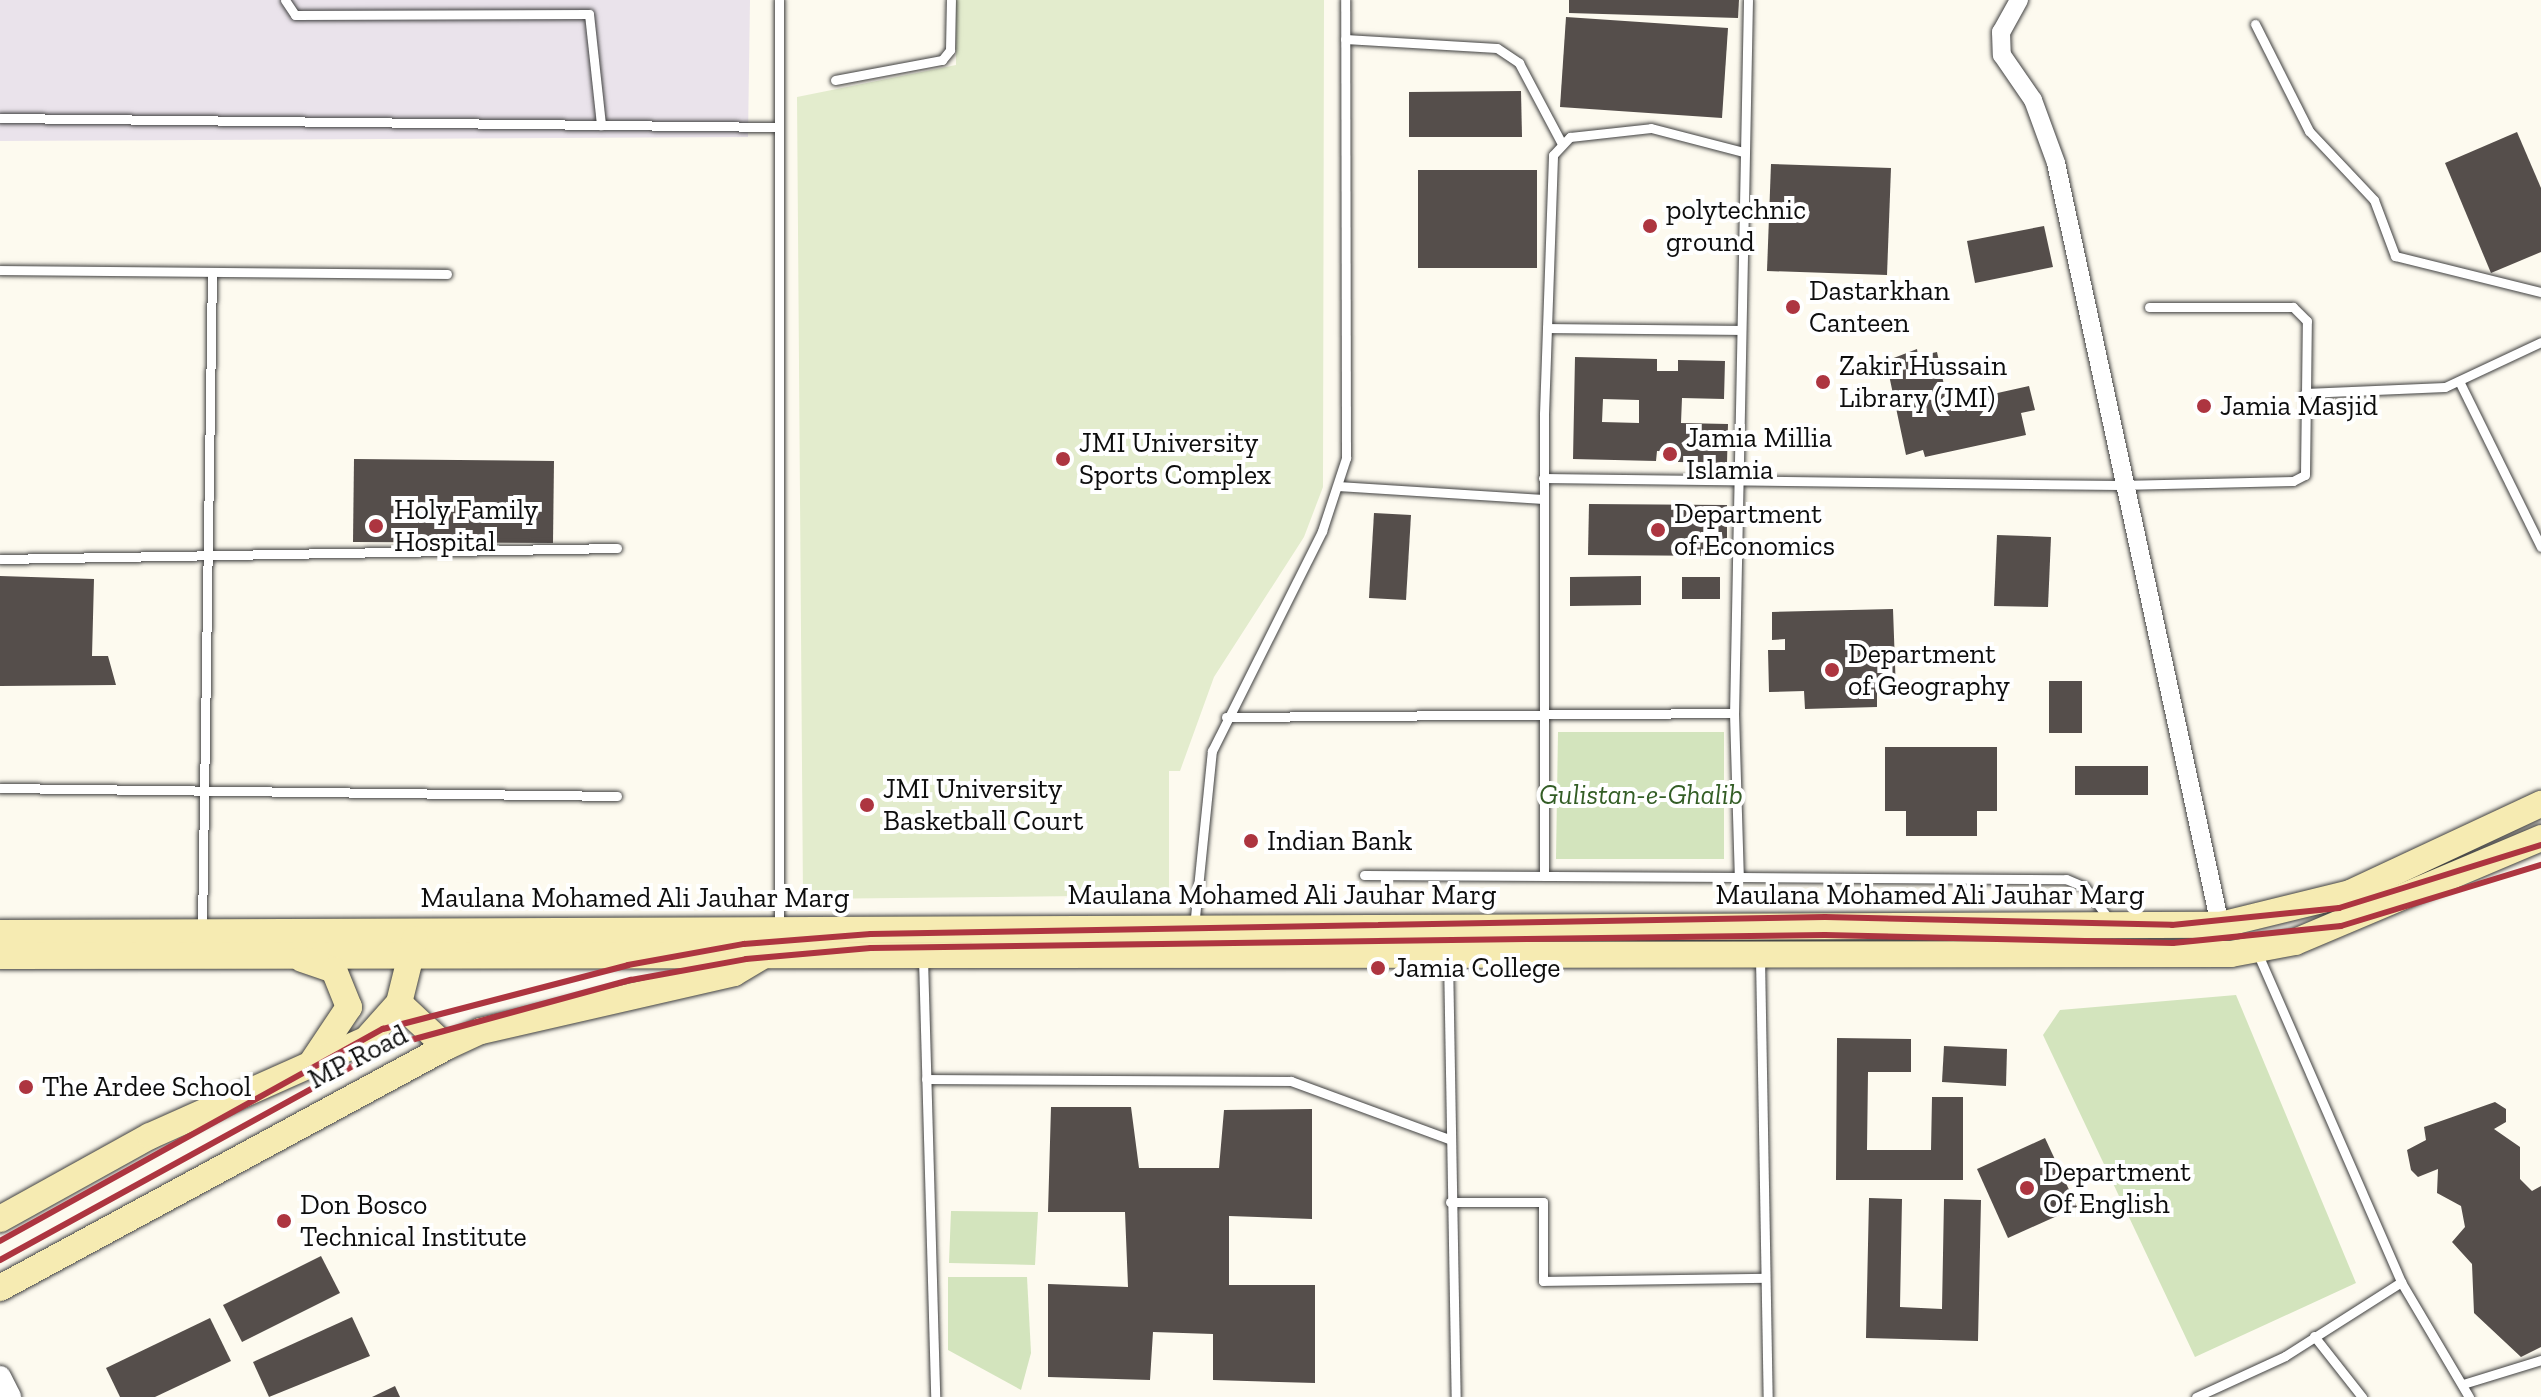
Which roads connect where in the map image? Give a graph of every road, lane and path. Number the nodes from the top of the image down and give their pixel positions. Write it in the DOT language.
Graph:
graph roads {
  1 [pos="285,0"];
  2 [pos="779,0"];
  3 [pos="951,0"];
  4 [pos="1345,0"];
  5 [pos="1748,0"];
  6 [pos="2019,0"];
  7 [pos="2255,24"];
  8 [pos="1345,39"];
  9 [pos="835,80"];
  10 [pos="0,118"];
  11 [pos="601,125"];
  12 [pos="776,127"];
  13 [pos="1561,142"];
  14 [pos="1743,152"];
  15 [pos="0,270"];
  16 [pos="212,273"];
  17 [pos="447,274"];
  18 [pos="2541,292"];
  19 [pos="2149,307"];
  20 [pos="1547,328"];
  21 [pos="1741,330"];
  22 [pos="2541,342"];
  23 [pos="2459,381"];
  24 [pos="2305,393"];
  25 [pos="1543,478"];
  26 [pos="1738,479"];
  27 [pos="2120,485"];
  28 [pos="1338,486"];
  29 [pos="1543,499"];
  30 [pos="2541,547"];
  31 [pos="617,548"];
  32 [pos="205,557"];
  33 [pos="0,559"];
  34 [pos="1734,713"];
  35 [pos="1226,717"];
  36 [pos="1542,719"];
  37 [pos="205,787"];
  38 [pos="0,788"];
  39 [pos="617,796"];
  40 [pos="2541,804"];
  41 [pos="2541,838"];
  42 [pos="1364,875"];
  43 [pos="1544,876"];
  44 [pos="1739,877"];
  45 [pos="2220,925"];
  46 [pos="1194,927"];
  47 [pos="202,929"];
  48 [pos="415,929"];
  49 [pos="2117,929"];
  50 [pos="0,933"];
  51 [pos="774,938"];
  52 [pos="1635,940"];
  53 [pos="2256,949"];
  54 [pos="278,951"];
  55 [pos="922,951"];
  56 [pos="1448,952"];
  57 [pos="1760,953"];
  58 [pos="0,956"];
  59 [pos="416,956"];
  60 [pos="399,1003"];
  61 [pos="446,1047"];
  62 [pos="306,1070"];
  63 [pos="926,1079"];
  64 [pos="1449,1139"];
  65 [pos="1450,1202"];
  66 [pos="0,1219"];
  67 [pos="1764,1278"];
  68 [pos="2401,1282"];
  69 [pos="0,1288"];
  70 [pos="2314,1336"];
  71 [pos="2541,1360"];
  72 [pos="0,1377"];
  73 [pos="2463,1384"];
  74 [pos="10,1397"];
  75 [pos="935,1397"];
  76 [pos="1456,1397"];
  77 [pos="1768,1397"];
  78 [pos="2196,1397"];
  79 [pos="2362,1397"];
  80 [pos="2469,1397"];
  1 -- 11 [label="lane"];
  2 -- 12 [label="lane"];
  3 -- 9 [label="lane"];
  4 -- 8 [label="lane"];
  5 -- 14 [label="lane"];
  6 -- 27 [label="street"];
  7 -- 18 [label="lane"];
  8 -- 13 [label="lane"];
  8 -- 28 [label="lane"];
  10 -- 11 [label="lane"];
  11 -- 12 [label="lane"];
  12 -- 51 [label="lane"];
  13 -- 14 [label="lane"];
  13 -- 20 [label="lane"];
  14 -- 21 [label="lane"];
  15 -- 16 [label="lane"];
  16 -- 17 [label="lane"];
  16 -- 32 [label="lane"];
  19 -- 24 [label="lane"];
  20 -- 21 [label="lane"];
  20 -- 25 [label="lane"];
  21 -- 26 [label="lane"];
  22 -- 23 [label="lane"];
  23 -- 24 [label="lane"];
  23 -- 30 [label="lane"];
  24 -- 27 [label="lane"];
  25 -- 26 [label="lane"];
  25 -- 29 [label="lane"];
  26 -- 27 [label="lane"];
  26 -- 34 [label="lane"];
  27 -- 45 [label="street"];
  28 -- 29 [label="lane"];
  28 -- 35 [label="lane"];
  29 -- 36 [label="lane"];
  31 -- 32 [label="lane"];
  32 -- 33 [label="lane"];
  32 -- 37 [label="lane"];
  34 -- 36 [label="lane"];
  34 -- 44 [label="lane"];
  35 -- 36 [label="lane"];
  35 -- 46 [label="lane"];
  36 -- 43 [label="lane"];
  37 -- 38 [label="lane"];
  37 -- 39 [label="lane"];
  37 -- 47 [label="lane"];
  40 -- 45 [label="main road, Maulana Mohamed Ali Jauhar Marg"];
  41 -- 53 [label="main road, Maulana Mohamed Ali Jauhar Marg"];
  42 -- 43 [label="lane"];
  43 -- 44 [label="lane"];
  44 -- 49 [label="lane"];
  45 -- 49 [label="main road, Maulana Mohamed Ali Jauhar Marg"];
  46 -- 51 [label="main road, Maulana Mohamed Ali Jauhar Marg"];
  46 -- 52 [label="main road, Maulana Mohamed Ali Jauhar Marg"];
  47 -- 48 [label="main road, Maulana Mohamed Ali Jauhar Marg"];
  47 -- 50 [label="main road, Maulana Mohamed Ali Jauhar Marg"];
  48 -- 51 [label="main road, Maulana Mohamed Ali Jauhar Marg"];
  48 -- 59 [label="main road"];
  49 -- 52 [label="main road, Maulana Mohamed Ali Jauhar Marg"];
  51 -- 55 [label="main road, Maulana Mohamed Ali Jauhar Marg"];
  51 -- 59 [label="main road, Maulana Mohamed Ali Jauhar Marg"];
  51 -- 61 [label="main road, MP Road"];
  52 -- 56 [label="main road, Maulana Mohamed Ali Jauhar Marg"];
  52 -- 57 [label="main road, Maulana Mohamed Ali Jauhar Marg"];
  53 -- 57 [label="main road, Maulana Mohamed Ali Jauhar Marg"];
  53 -- 68 [label="lane"];
  54 -- 58 [label="main road, Maulana Mohamed Ali Jauhar Marg"];
  54 -- 59 [label="main road, Maulana Mohamed Ali Jauhar Marg"];
  54 -- 62 [label="main road"];
  55 -- 56 [label="main road, Maulana Mohamed Ali Jauhar Marg"];
  55 -- 63 [label="lane"];
  56 -- 64 [label="lane"];
  57 -- 67 [label="lane"];
  59 -- 60 [label="main road, MP Road"];
  60 -- 61 [label="main road"];
  60 -- 62 [label="main road, MP Road"];
  61 -- 69 [label="main road, MP Road"];
  62 -- 66 [label="main road, MP Road"];
  63 -- 64 [label="lane"];
  63 -- 75 [label="lane"];
  64 -- 65 [label="lane"];
  65 -- 67 [label="lane"];
  65 -- 76 [label="lane"];
  67 -- 77 [label="lane"];
  68 -- 70 [label="lane"];
  68 -- 73 [label="lane"];
  70 -- 78 [label="lane"];
  70 -- 79 [label="lane"];
  71 -- 73 [label="lane"];
  72 -- 74 [label="street"];
  73 -- 80 [label="lane"];
}
